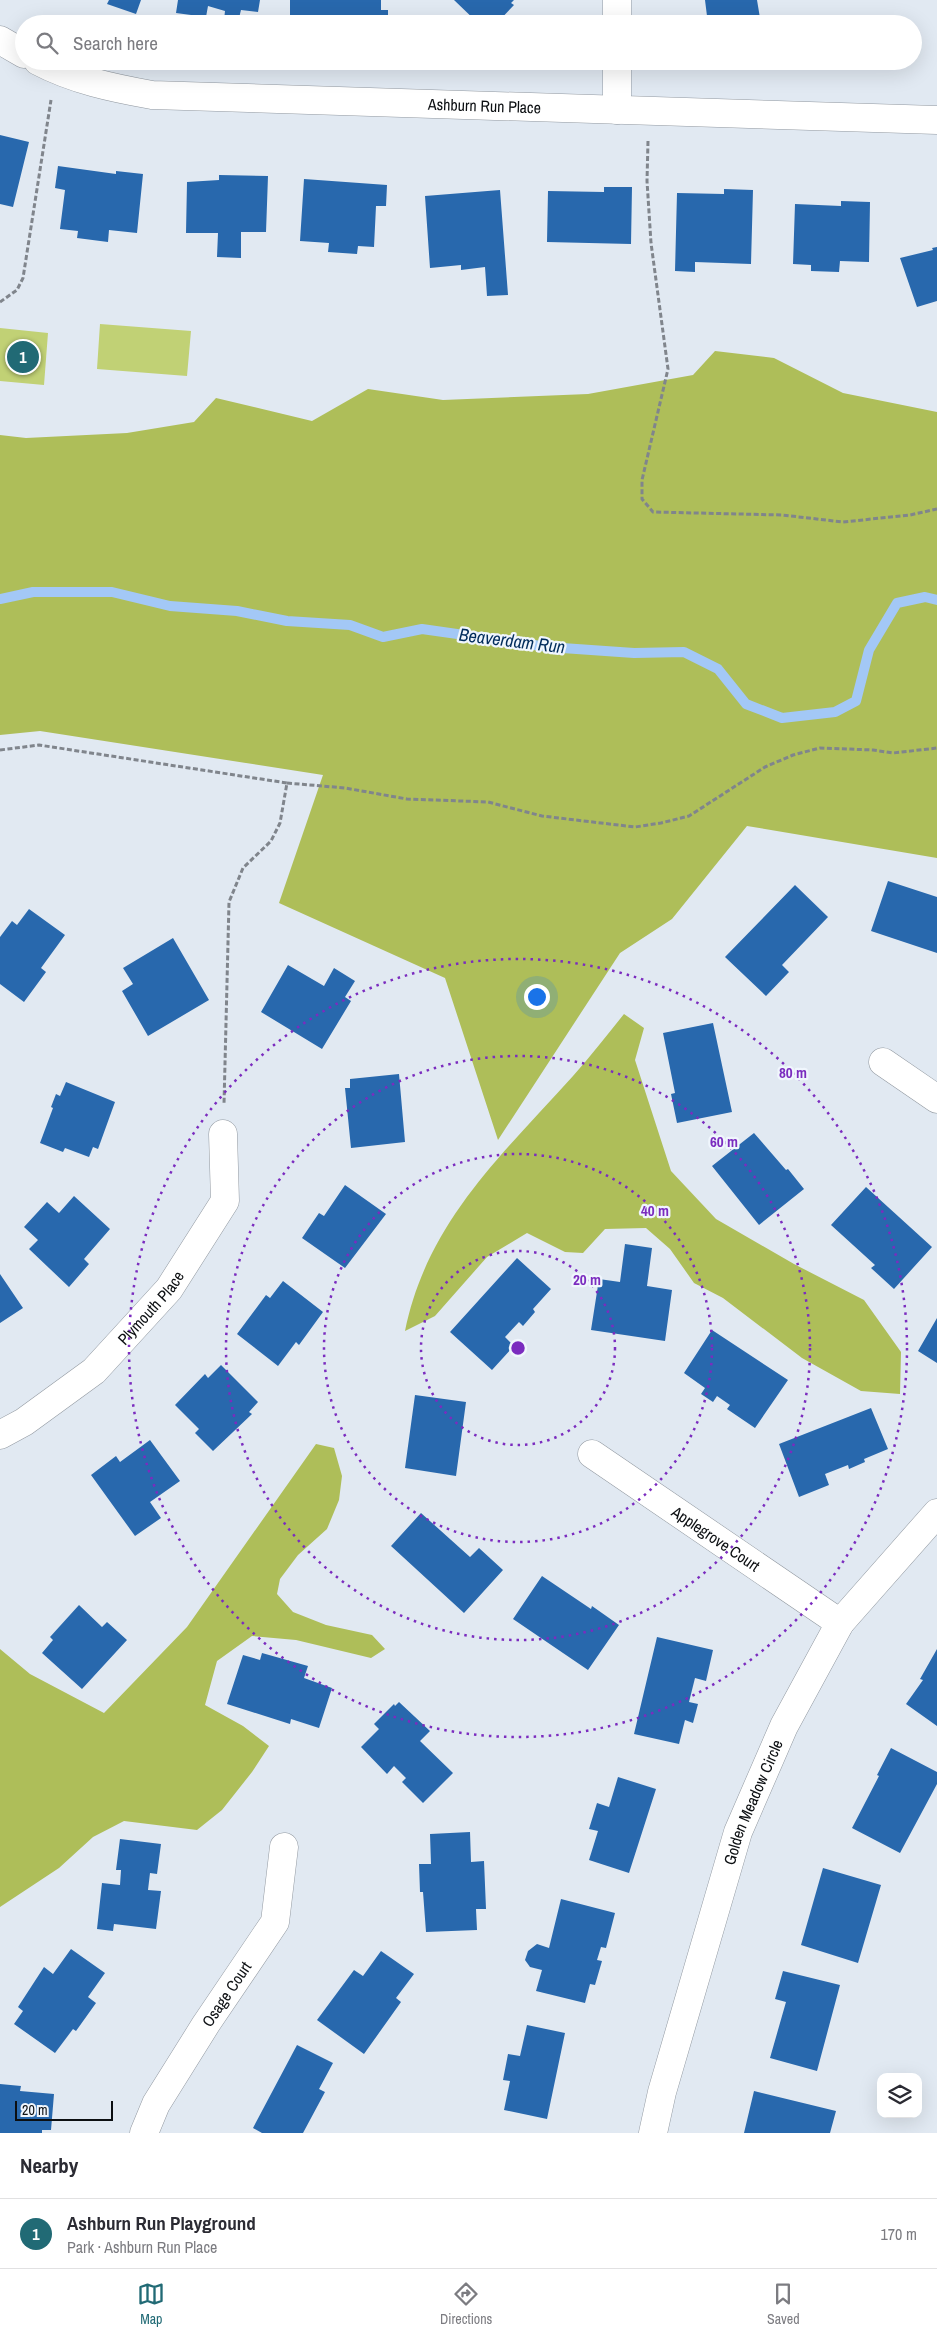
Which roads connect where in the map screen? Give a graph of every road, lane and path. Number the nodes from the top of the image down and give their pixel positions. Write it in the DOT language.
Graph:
graph roads {
  1 [pos="617,0"];
  2 [pos="617,15"];
  3 [pos="0,40"];
  4 [pos="15,49"];
  5 [pos="46,70"];
  6 [pos="60,70"];
  7 [pos="617,70"];
  8 [pos="617,110"];
  9 [pos="650,111"];
  10 [pos="937,120"];
  11 [pos="0,302"];
  12 [pos="937,509"];
  13 [pos="937,748"];
  14 [pos="0,750"];
  15 [pos="288,783"];
  16 [pos="883,1062"];
  17 [pos="937,1099"];
  18 [pos="223,1134"];
  19 [pos="0,1435"];
  20 [pos="592,1454"];
  21 [pos="937,1513"];
  22 [pos="840,1623"];
  23 [pos="284,1847"];
  24 [pos="144,2133"];
  25 [pos="653,2133"];
  1 -- 2 [label="street"];
  3 -- 4 [label="street"];
  5 -- 11 [label="path"];
  6 -- 8 [label="street, Ashburn Run Place"];
  7 -- 8 [label="street"];
  8 -- 9 [label="street, Ashburn Run Place"];
  9 -- 10 [label="street, Ashburn Run Place"];
  9 -- 12 [label="path"];
  13 -- 15 [label="path"];
  14 -- 15 [label="path"];
  15 -- 18 [label="path"];
  16 -- 17 [label="street"];
  18 -- 19 [label="street, Plymouth Place"];
  20 -- 22 [label="street, Applegrove Court"];
  21 -- 22 [label="street, Golden Meadow Circle"];
  22 -- 25 [label="street, Golden Meadow Circle"];
  23 -- 24 [label="street, Osage Court"];
}
